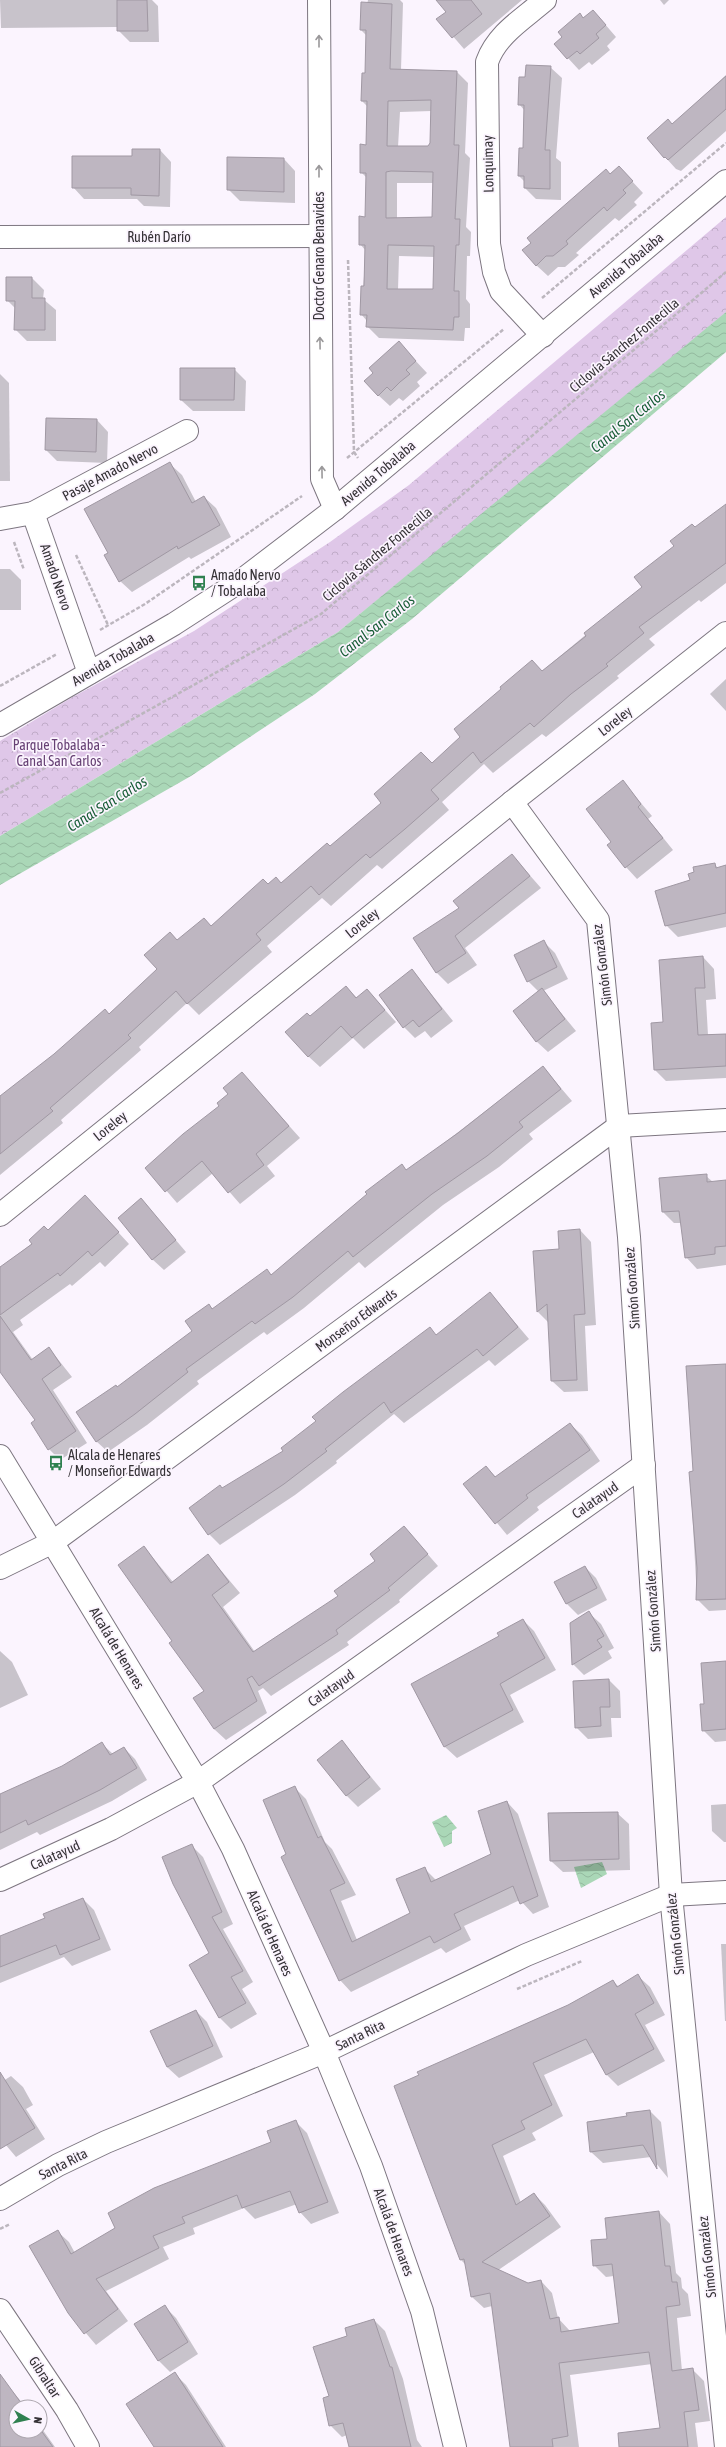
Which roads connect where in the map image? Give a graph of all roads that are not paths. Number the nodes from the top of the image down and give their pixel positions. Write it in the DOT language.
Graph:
graph roads {
  1 [pos="319,0"];
  2 [pos="546,0"];
  3 [pos="726,181"];
  4 [pos="319,236"];
  5 [pos="0,237"];
  6 [pos="543,336"];
  7 [pos="187,431"];
  8 [pos="335,509"];
  9 [pos="33,513"];
  10 [pos="0,520"];
  11 [pos="726,633"];
  12 [pos="89,673"];
  13 [pos="0,725"];
  14 [pos="512,802"];
  15 [pos="726,1120"];
  16 [pos="619,1126"];
  17 [pos="0,1215"];
  18 [pos="0,1456"];
  19 [pos="644,1465"];
  20 [pos="53,1542"];
  21 [pos="0,1568"];
  22 [pos="198,1782"];
  23 [pos="0,1880"];
  24 [pos="726,1892"];
  25 [pos="671,1895"];
  26 [pos="324,2052"];
  27 [pos="0,2199"];
  28 [pos="0,2310"];
  29 [pos="88,2447"];
  30 [pos="455,2447"];
  31 [pos="726,2447"];
  4 -- 1 [label="street, Doctor Genaro Benavides, one-way"];
  2 -- 6 [label="street, Lonquimay"];
  3 -- 6 [label="street, Avenida Tobalaba"];
  4 -- 5 [label="street, Rubén Darío"];
  8 -- 4 [label="street, Doctor Genaro Benavides, one-way"];
  6 -- 8 [label="street, Avenida Tobalaba"];
  7 -- 9 [label="street, Pasaje Amado Nervo"];
  8 -- 12 [label="street, Avenida Tobalaba"];
  9 -- 10 [label="street"];
  9 -- 12 [label="street, Amado Nervo"];
  11 -- 14 [label="street, Loreley"];
  12 -- 13 [label="street, Avenida Tobalaba"];
  14 -- 16 [label="street, Simón González"];
  14 -- 17 [label="street, Loreley"];
  15 -- 16 [label="street"];
  16 -- 19 [label="street, Simón González"];
  16 -- 20 [label="street, Monseñor Edwards"];
  18 -- 20 [label="street, Alcalá de Henares"];
  19 -- 22 [label="street, Calatayud"];
  19 -- 25 [label="street, Simón González"];
  20 -- 21 [label="street, Monseñor Edwards"];
  20 -- 22 [label="street, Alcalá de Henares"];
  22 -- 23 [label="street, Calatayud"];
  22 -- 26 [label="street, Alcalá de Henares"];
  24 -- 25 [label="street, Santa Rita"];
  25 -- 26 [label="street, Santa Rita"];
  25 -- 31 [label="street, Simón González"];
  26 -- 27 [label="street, Santa Rita"];
  26 -- 30 [label="street, Alcalá de Henares"];
  28 -- 29 [label="street, Gibraltar"];
}
